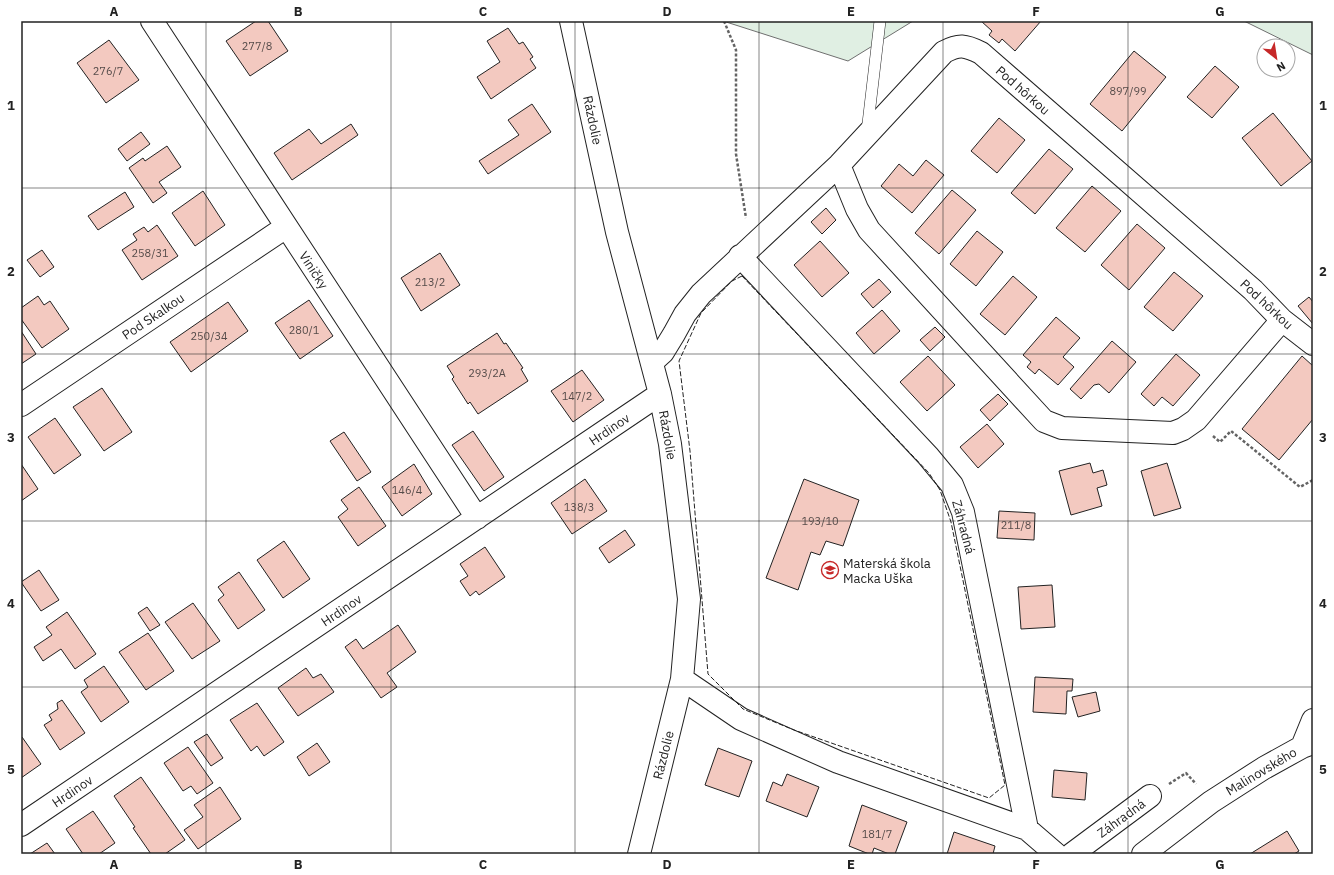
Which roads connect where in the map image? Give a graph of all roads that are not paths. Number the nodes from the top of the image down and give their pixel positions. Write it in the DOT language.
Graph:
graph roads {
  1 [pos="152,21"];
  2 [pos="571,21"];
  3 [pos="880,21"];
  4 [pos="866,137"];
  5 [pos="839,165"];
  6 [pos="286,227"];
  7 [pos="746,251"];
  8 [pos="1282,320"];
  9 [pos="1313,344"];
  10 [pos="652,362"];
  11 [pos="660,394"];
  12 [pos="21,405"];
  13 [pos="477,518"];
  14 [pos="682,679"];
  15 [pos="1313,720"];
  16 [pos="1308,745"];
  17 [pos="1150,796"];
  18 [pos="21,825"];
  19 [pos="1027,829"];
  20 [pos="639,854"];
  21 [pos="1056,854"];
  22 [pos="1072,854"];
  23 [pos="1143,854"];
  1 -- 6 [label="street, Viničky"];
  2 -- 10 [label="street, Rázdolie"];
  3 -- 4 [label="lane"];
  4 -- 5 [label="street, Pod hôrkou"];
  4 -- 8 [label="street, Pod hôrkou"];
  5 -- 7 [label="street, Pod hôrkou"];
  5 -- 8 [label="street"];
  6 -- 12 [label="street, Pod Skalkou"];
  6 -- 13 [label="street, Viničky"];
  7 -- 10 [label="street, Pod hôrkou"];
  7 -- 19 [label="street, Záhradná"];
  8 -- 9 [label="street, Pod hôrkou"];
  10 -- 11 [label="street, Rázdolie"];
  11 -- 13 [label="street, Hrdinov"];
  11 -- 14 [label="street, Rázdolie"];
  13 -- 18 [label="street, Hrdinov"];
  14 -- 19 [label="street"];
  14 -- 20 [label="street, Rázdolie"];
  15 -- 16 [label="street"];
  16 -- 23 [label="street, Malinovského"];
  17 -- 22 [label="street, Záhradná"];
  19 -- 21 [label="street"];
}
